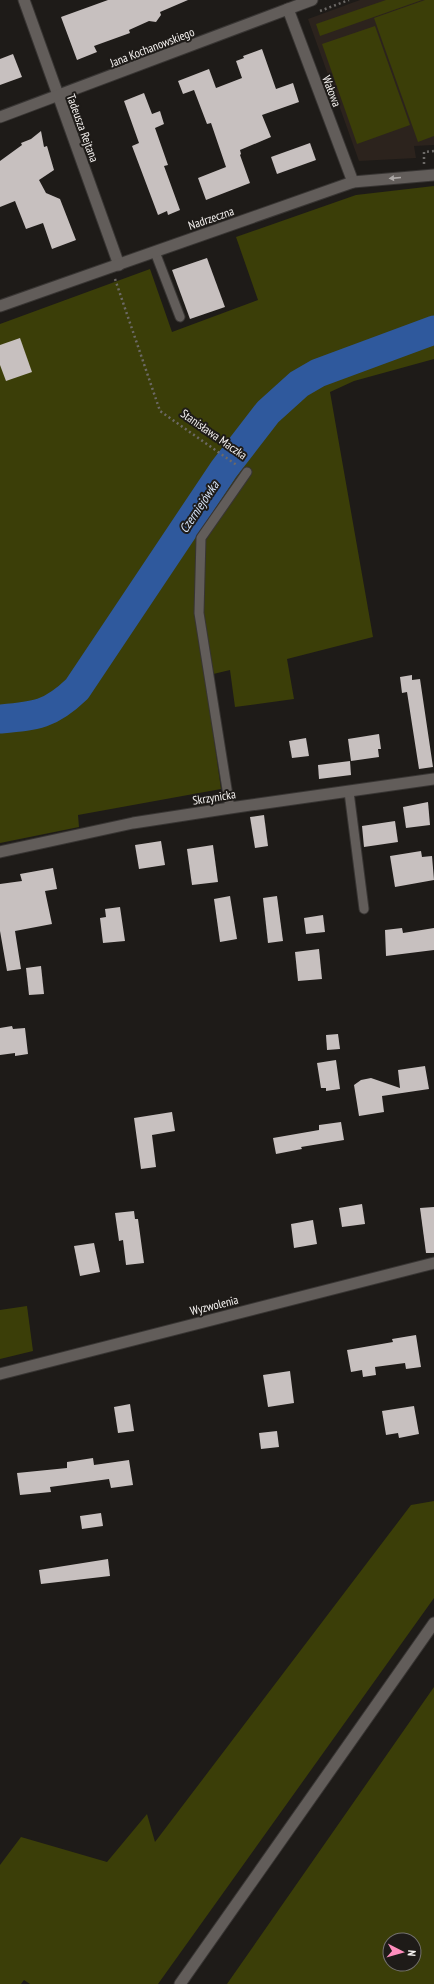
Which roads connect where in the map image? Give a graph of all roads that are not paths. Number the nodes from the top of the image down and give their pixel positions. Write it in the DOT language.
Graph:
graph roads {
  1 [pos="24,0"];
  2 [pos="312,0"];
  3 [pos="288,9"];
  4 [pos="58,96"];
  5 [pos="0,117"];
  6 [pos="434,175"];
  7 [pos="353,182"];
  8 [pos="155,252"];
  9 [pos="115,266"];
  10 [pos="0,306"];
  11 [pos="180,318"];
  12 [pos="247,472"];
  13 [pos="434,779"];
  14 [pos="349,792"];
  15 [pos="230,808"];
  16 [pos="0,852"];
  17 [pos="364,909"];
  18 [pos="434,1263"];
  19 [pos="0,1374"];
  20 [pos="434,1623"];
  21 [pos="180,1984"];
  1 -- 4 [label="street, Tadeusza Rejtana"];
  2 -- 3 [label="street, Jana Kochanowskiego"];
  3 -- 4 [label="street, Jana Kochanowskiego"];
  3 -- 7 [label="street, Wałowa"];
  4 -- 5 [label="street, Jana Kochanowskiego"];
  4 -- 9 [label="street, Tadeusza Rejtana"];
  6 -- 7 [label="street, Nadrzeczna, one-way"];
  7 -- 8 [label="street, Nadrzeczna"];
  8 -- 9 [label="street, Nadrzeczna"];
  8 -- 11 [label="lane"];
  9 -- 10 [label="street, Nadrzeczna"];
  12 -- 15 [label="lane, Stanisława Maczka"];
  13 -- 14 [label="street, Skrzynicka"];
  14 -- 15 [label="street, Skrzynicka"];
  14 -- 17 [label="lane"];
  15 -- 16 [label="street, Skrzynicka"];
  18 -- 19 [label="street, Wyzwolenia"];
  20 -- 21 [label="street"];
}
